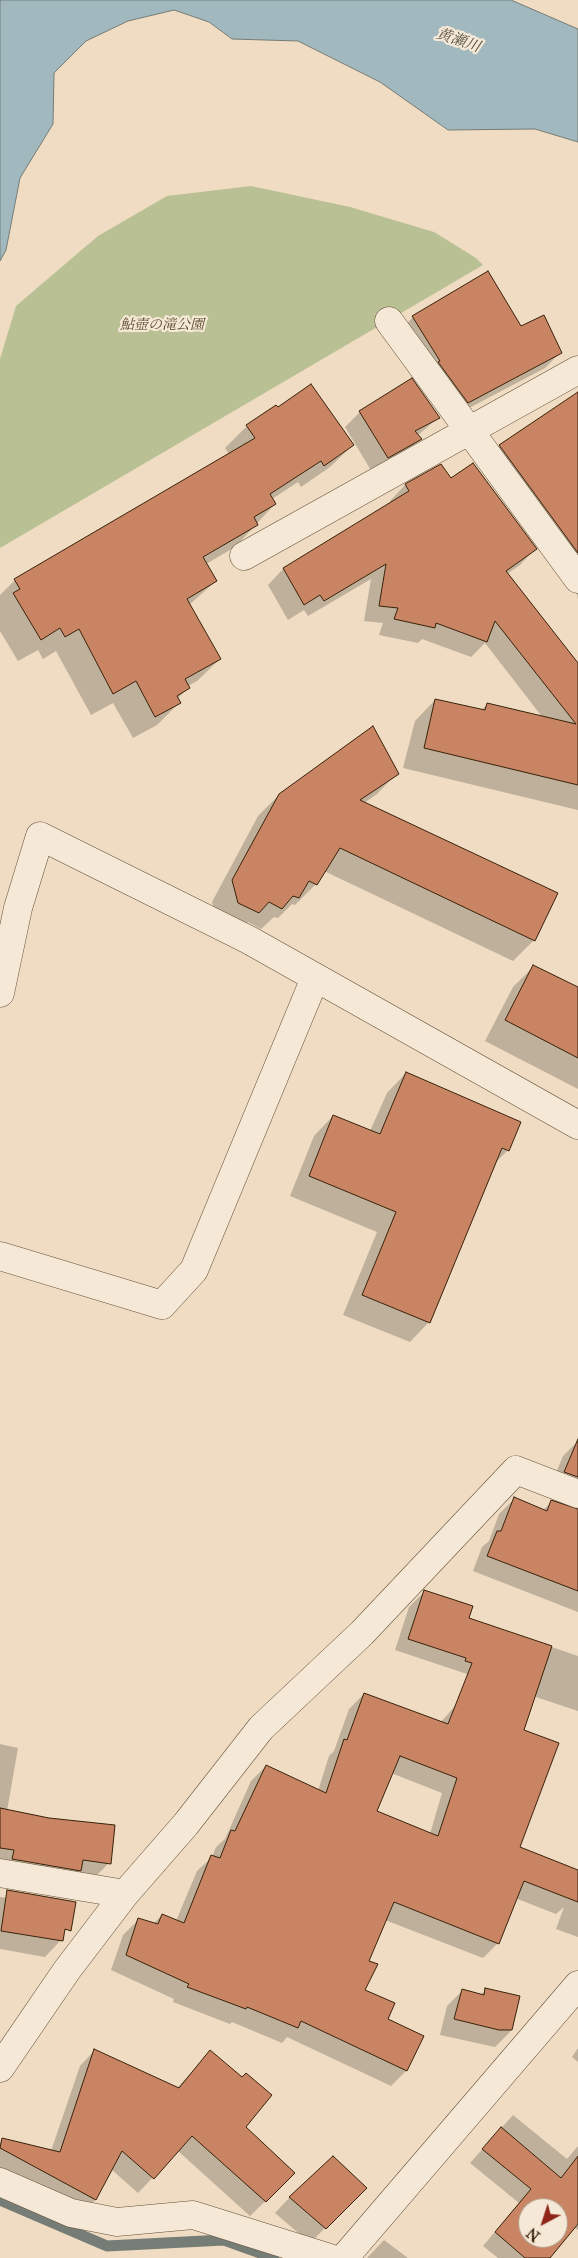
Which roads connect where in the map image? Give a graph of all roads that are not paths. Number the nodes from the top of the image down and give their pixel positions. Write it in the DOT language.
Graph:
graph roads {
  1 [pos="389,320"];
  2 [pos="578,370"];
  3 [pos="469,432"];
  4 [pos="244,556"];
  5 [pos="573,561"];
  6 [pos="314,978"];
  7 [pos="0,993"];
  8 [pos="578,1125"];
  9 [pos="0,1256"];
  10 [pos="578,1494"];
  11 [pos="0,1873"];
  12 [pos="125,1894"];
  13 [pos="578,1985"];
  14 [pos="0,2068"];
  15 [pos="0,2182"];
  16 [pos="330,2258"];
  17 [pos="344,2258"];
  1 -- 3 [label="street"];
  2 -- 3 [label="street"];
  3 -- 4 [label="street"];
  3 -- 5 [label="street"];
  6 -- 7 [label="street"];
  6 -- 8 [label="street"];
  6 -- 9 [label="street"];
  10 -- 12 [label="street"];
  11 -- 12 [label="street"];
  12 -- 14 [label="street"];
  13 -- 17 [label="street"];
  15 -- 16 [label="street"];
}
